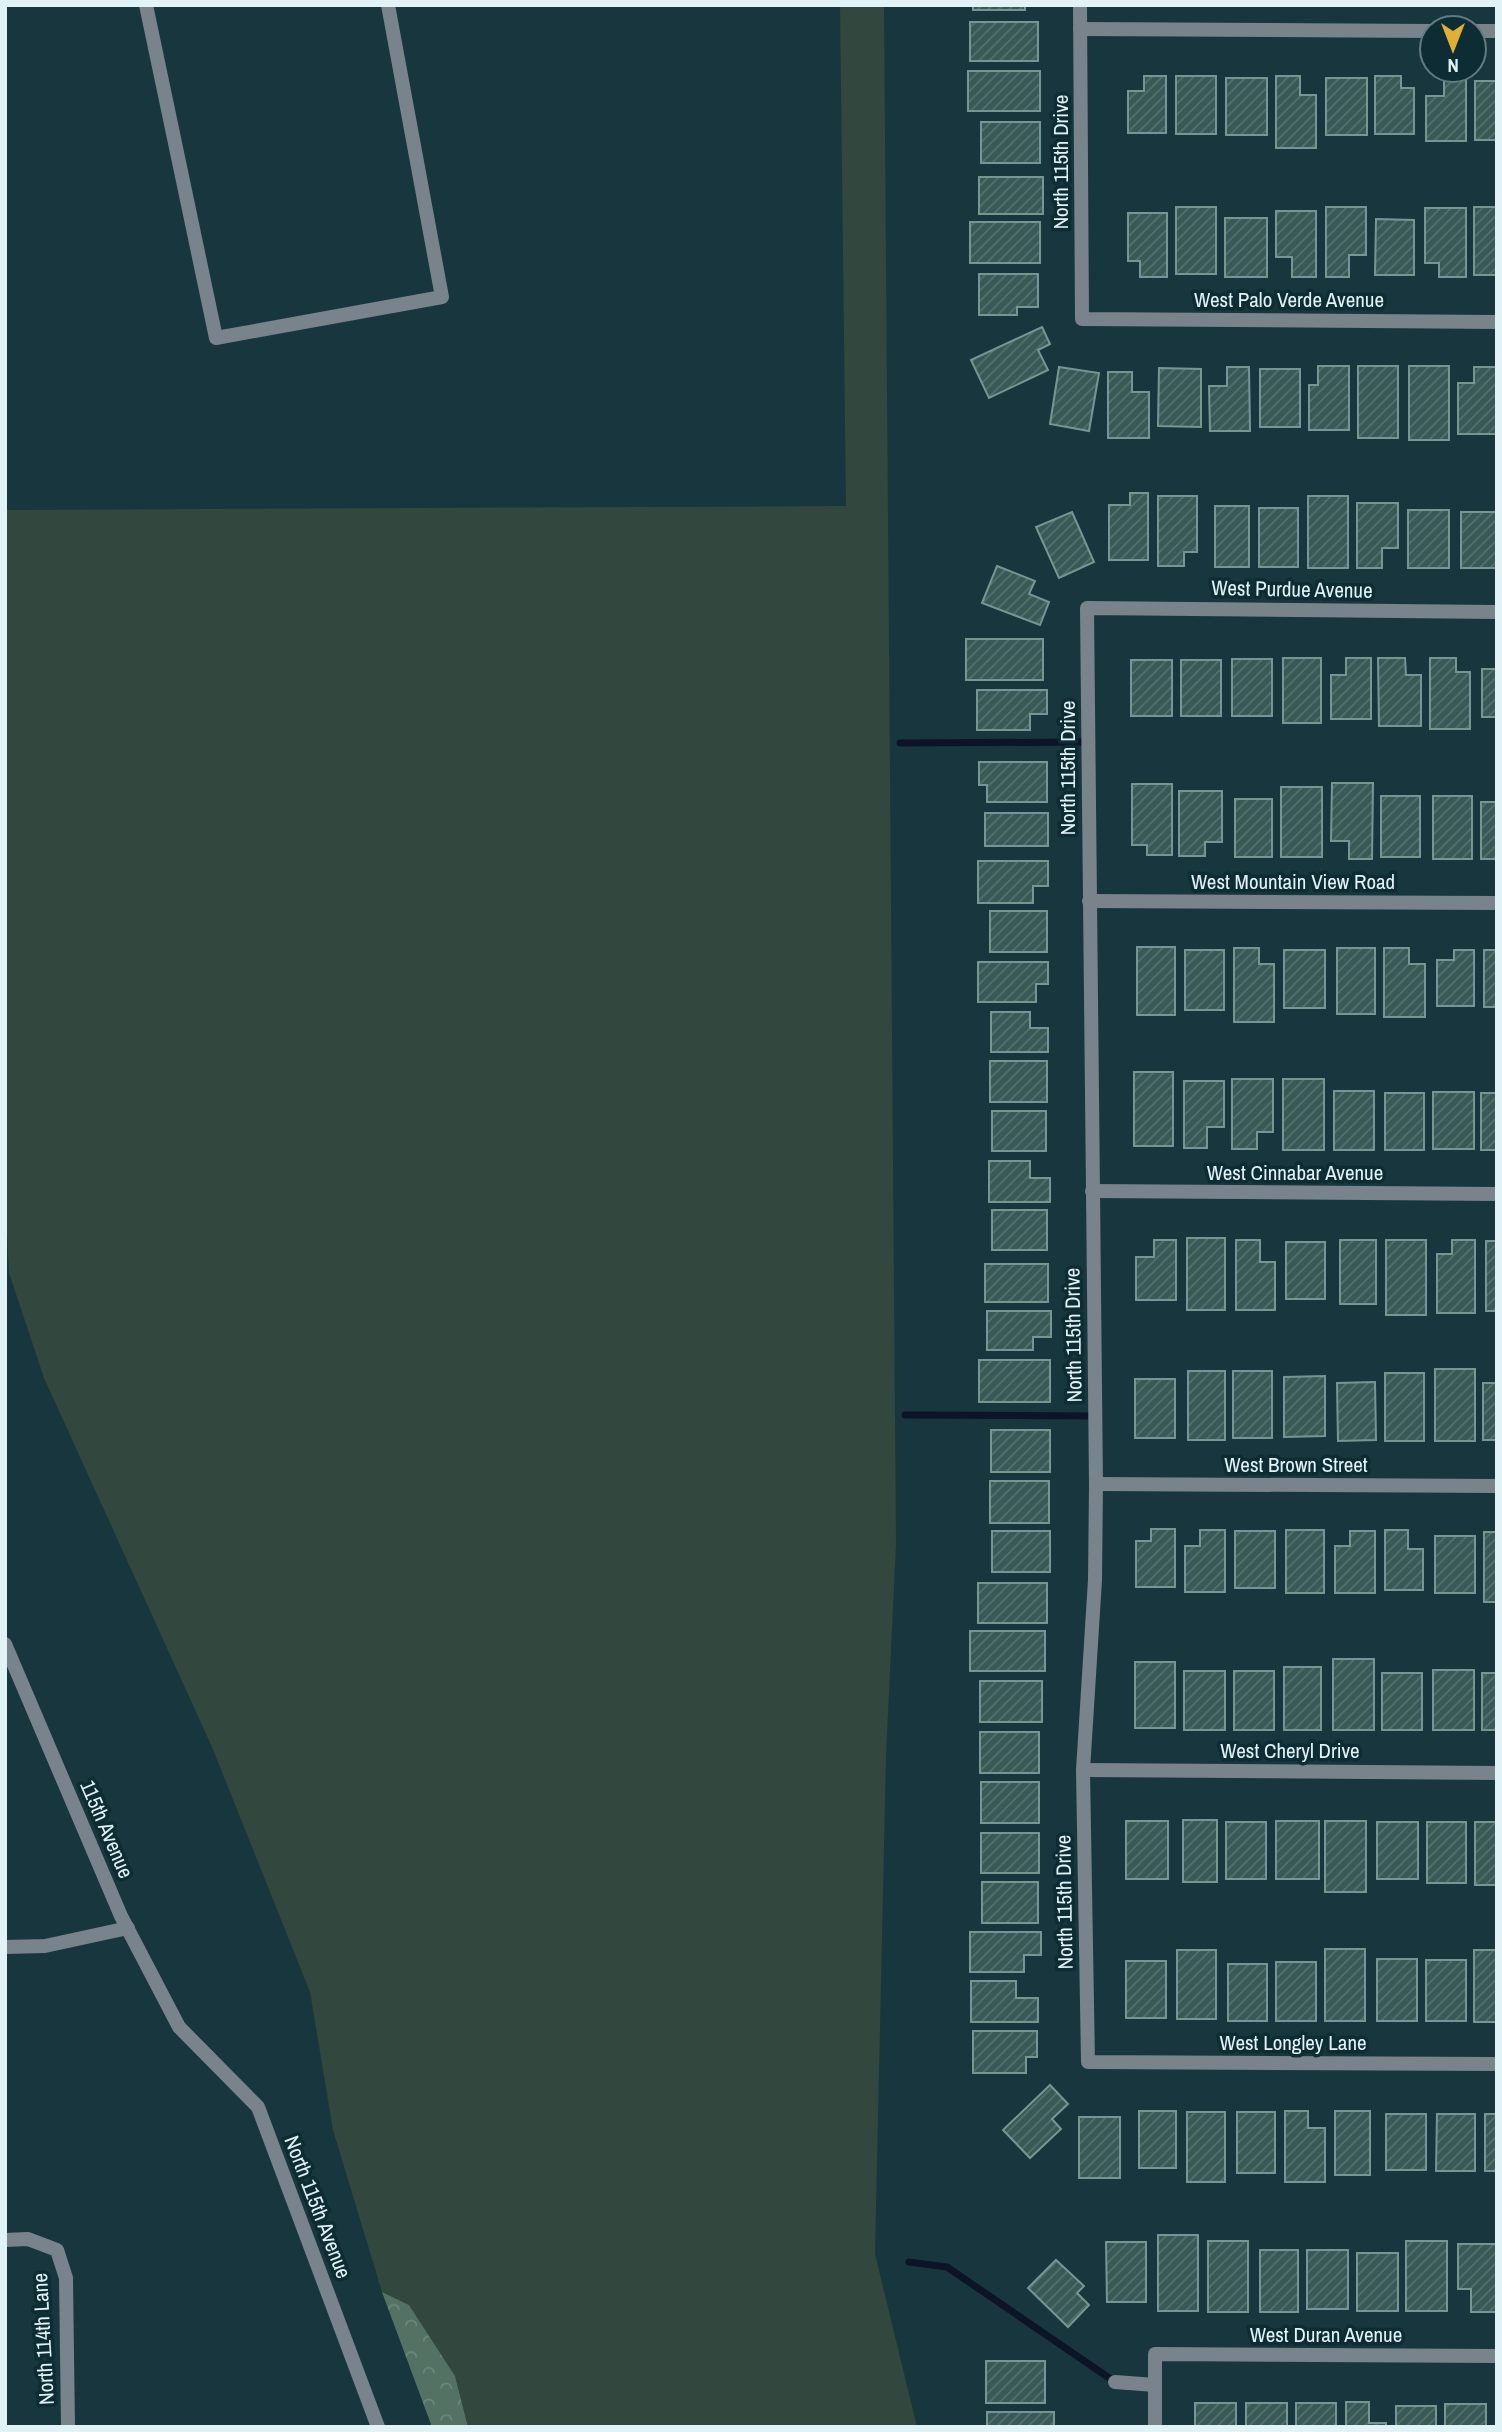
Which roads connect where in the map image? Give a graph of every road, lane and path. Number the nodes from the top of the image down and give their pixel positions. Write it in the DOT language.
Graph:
graph roads {
  1 [pos="146,5"];
  2 [pos="388,5"];
  3 [pos="1080,5"];
  4 [pos="1080,29"];
  5 [pos="1418,31"];
  6 [pos="1082,319"];
  7 [pos="1497,321"];
  8 [pos="1087,608"];
  9 [pos="1497,612"];
  10 [pos="1089,901"];
  11 [pos="1497,903"];
  12 [pos="1092,1191"];
  13 [pos="1497,1194"];
  14 [pos="1096,1484"];
  15 [pos="1497,1486"];
  16 [pos="5,1644"];
  17 [pos="1083,1770"];
  18 [pos="1497,1773"];
  19 [pos="128,1928"];
  20 [pos="5,1947"];
  21 [pos="179,2027"];
  22 [pos="1088,2062"];
  23 [pos="1497,2064"];
  24 [pos="5,2240"];
  25 [pos="1497,2356"];
  26 [pos="1115,2382"];
  27 [pos="1154,2385"];
  28 [pos="68,2427"];
  29 [pos="378,2427"];
  30 [pos="1155,2427"];
  1 -- 2 [label="street"];
  3 -- 4 [label="street, North 115th Drive"];
  4 -- 5 [label="street"];
  4 -- 6 [label="street, North 115th Drive"];
  6 -- 7 [label="street, West Palo Verde Avenue"];
  8 -- 9 [label="street, West Purdue Avenue"];
  8 -- 10 [label="street, North 115th Drive"];
  10 -- 11 [label="street, West Mountain View Road"];
  10 -- 12 [label="street, North 115th Drive"];
  12 -- 13 [label="street, West Cinnabar Avenue"];
  12 -- 14 [label="street, North 115th Drive"];
  14 -- 15 [label="street, West Brown Street"];
  14 -- 17 [label="street, North 115th Drive"];
  16 -- 19 [label="street, 115th Avenue"];
  17 -- 18 [label="street, West Cheryl Drive"];
  17 -- 22 [label="street, North 115th Drive"];
  19 -- 20 [label="street"];
  19 -- 21 [label="street, 115th Avenue"];
  21 -- 29 [label="street, North 115th Avenue"];
  22 -- 23 [label="street, West Longley Lane"];
  24 -- 28 [label="street, North 114th Lane"];
  25 -- 27 [label="street, West Duran Avenue"];
  26 -- 27 [label="street"];
  27 -- 30 [label="street"];
}
